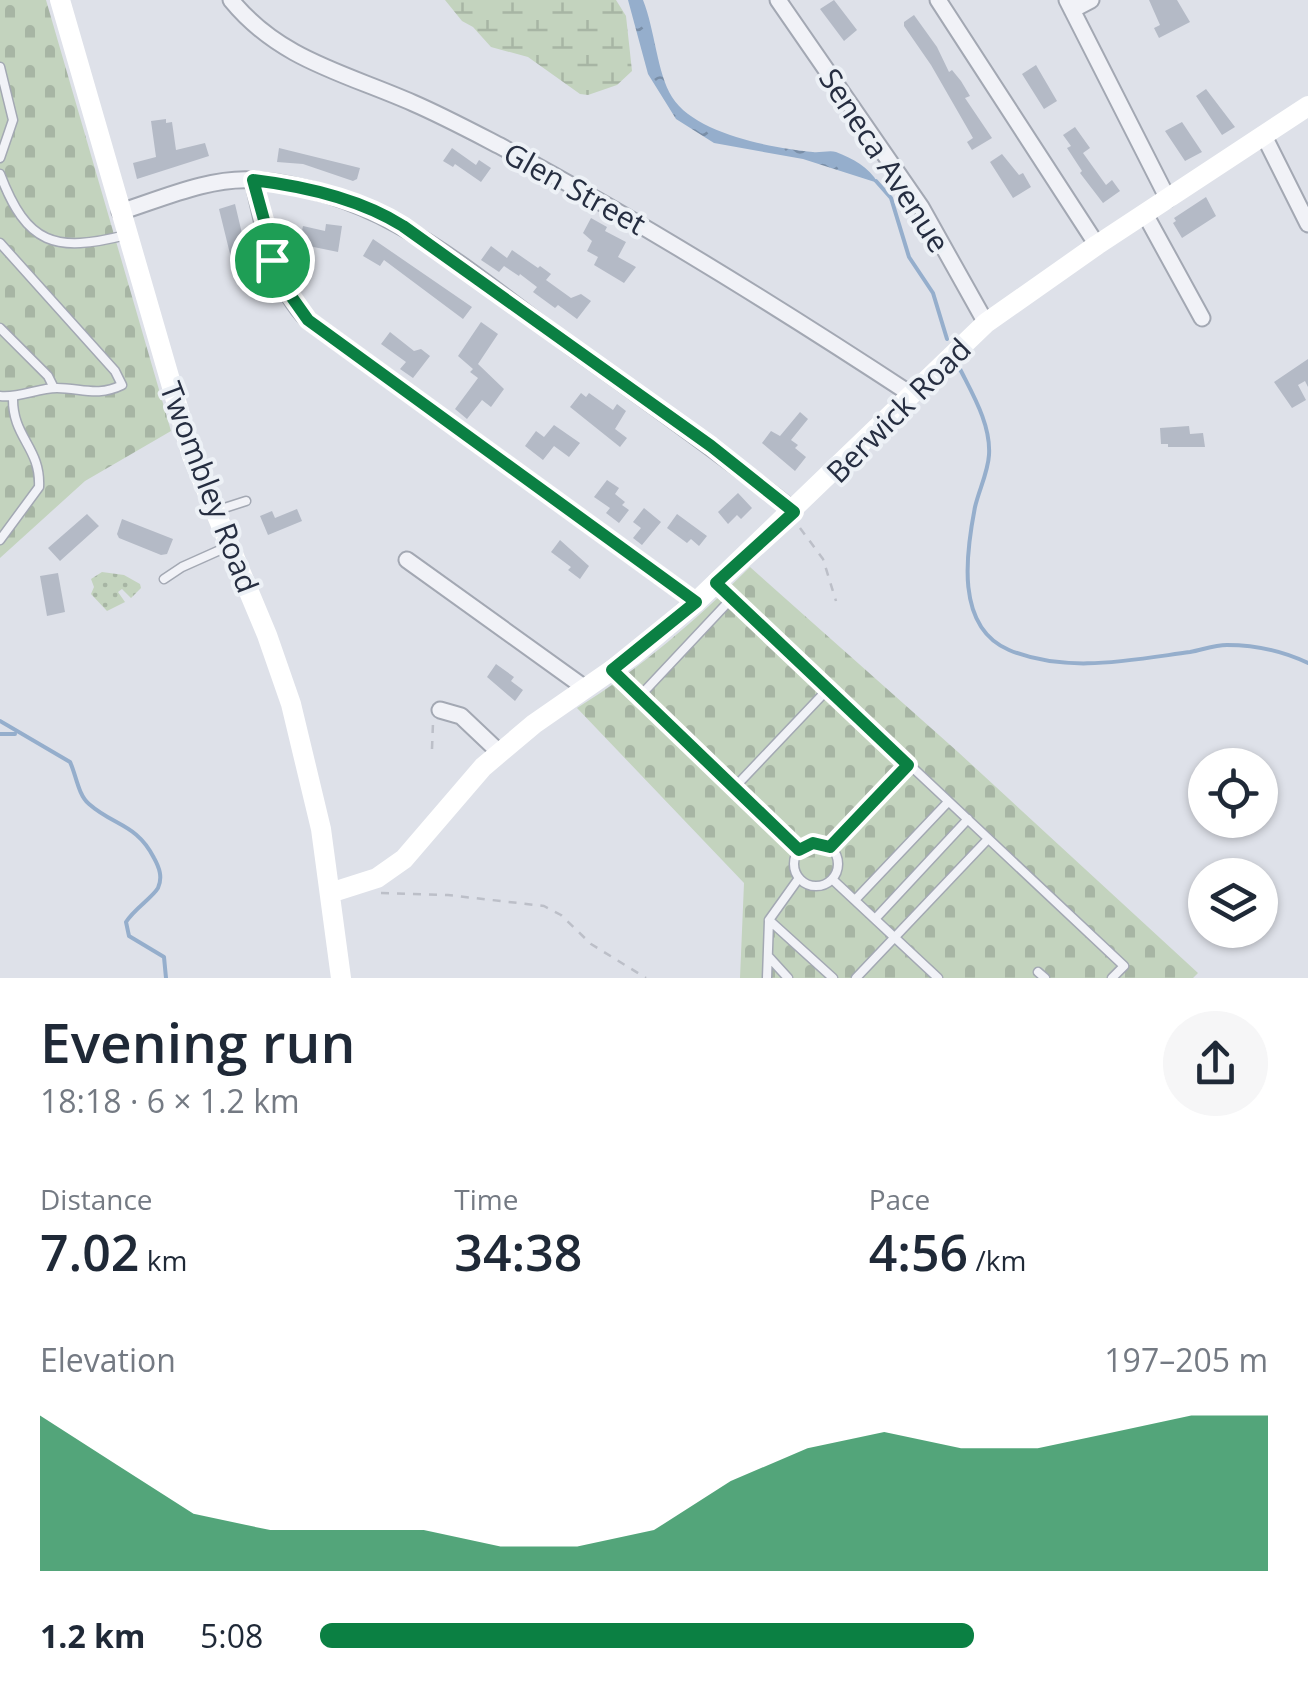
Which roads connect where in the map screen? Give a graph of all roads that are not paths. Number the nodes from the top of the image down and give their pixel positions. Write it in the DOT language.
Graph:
graph roads {
  1 [pos="60,0"];
  2 [pos="231,0"];
  3 [pos="778,0"];
  4 [pos="938,0"];
  5 [pos="1091,0"];
  6 [pos="1069,5"];
  7 [pos="0,67"];
  8 [pos="3,83"];
  9 [pos="1308,106"];
  10 [pos="1264,136"];
  11 [pos="0,158"];
  12 [pos="0,174"];
  13 [pos="253,180"];
  14 [pos="1168,198"];
  15 [pos="120,212"];
  16 [pos="1145,214"];
  17 [pos="1308,224"];
  18 [pos="126,234"];
  19 [pos="0,243"];
  20 [pos="1097,245"];
  21 [pos="1202,318"];
  22 [pos="986,323"];
  23 [pos="0,328"];
  24 [pos="54,388"];
  25 [pos="912,395"];
  26 [pos="0,396"];
  27 [pos="13,397"];
  28 [pos="246,501"];
  29 [pos="214,512"];
  30 [pos="791,514"];
  31 [pos="0,540"];
  32 [pos="229,546"];
  33 [pos="407,560"];
  34 [pos="164,579"];
  35 [pos="724,590"];
  36 [pos="696,602"];
  37 [pos="612,670"];
  38 [pos="584,688"];
  39 [pos="828,689"];
  40 [pos="639,697"];
  41 [pos="436,716"];
  42 [pos="499,752"];
  43 [pos="908,765"];
  44 [pos="734,788"];
  45 [pos="948,802"];
  46 [pos="968,820"];
  47 [pos="988,839"];
  48 [pos="830,847"];
  49 [pos="799,850"];
  50 [pos="799,878"];
  51 [pos="832,879"];
  52 [pos="330,894"];
  53 [pos="855,900"];
  54 [pos="875,919"];
  55 [pos="769,920"];
  56 [pos="895,938"];
  57 [pos="766,952"];
  58 [pos="341,978"];
  59 [pos="767,978"];
  60 [pos="788,978"];
  61 [pos="833,978"];
  62 [pos="856,978"];
  63 [pos="938,978"];
  64 [pos="1112,978"];
  1 -- 15 [label="street, Twombley Road"];
  2 -- 25 [label="street, Glen Street"];
  3 -- 22 [label="street, Seneca Avenue"];
  4 -- 20 [label="street"];
  5 -- 6 [label="street"];
  6 -- 14 [label="street"];
  7 -- 8 [label="lane"];
  8 -- 11 [label="lane"];
  9 -- 10 [label="street, Berwick Road"];
  10 -- 14 [label="street, Berwick Road"];
  10 -- 17 [label="street"];
  12 -- 18 [label="lane"];
  13 -- 15 [label="street"];
  13 -- 30 [label="street"];
  13 -- 36 [label="street"];
  14 -- 16 [label="street, Berwick Road"];
  15 -- 18 [label="street, Twombley Road"];
  16 -- 20 [label="street, Berwick Road"];
  16 -- 21 [label="street"];
  18 -- 29 [label="street, Twombley Road"];
  19 -- 24 [label="lane"];
  20 -- 22 [label="street, Berwick Road"];
  22 -- 25 [label="street, Berwick Road"];
  23 -- 24 [label="lane"];
  24 -- 27 [label="lane"];
  25 -- 30 [label="street, Berwick Road"];
  26 -- 27 [label="lane"];
  27 -- 31 [label="lane"];
  28 -- 29 [label="lane"];
  29 -- 32 [label="street, Twombley Road"];
  30 -- 35 [label="street, Berwick Road"];
  32 -- 34 [label="lane"];
  32 -- 52 [label="street, Twombley Road"];
  33 -- 38 [label="street"];
  35 -- 36 [label="street, Berwick Road"];
  35 -- 39 [label="lane"];
  35 -- 40 [label="lane"];
  36 -- 37 [label="street, Berwick Road"];
  37 -- 38 [label="street, Berwick Road"];
  37 -- 40 [label="lane"];
  38 -- 42 [label="street, Berwick Road"];
  39 -- 43 [label="lane"];
  39 -- 44 [label="lane"];
  40 -- 44 [label="lane"];
  41 -- 42 [label="street"];
  42 -- 52 [label="street, Berwick Road"];
  43 -- 45 [label="lane"];
  43 -- 48 [label="lane"];
  44 -- 49 [label="lane"];
  45 -- 46 [label="lane"];
  45 -- 53 [label="lane"];
  46 -- 47 [label="lane"];
  46 -- 54 [label="lane"];
  47 -- 56 [label="lane"];
  47 -- 64 [label="lane"];
  48 -- 49 [label="lane"];
  48 -- 51 [label="lane"];
  49 -- 50 [label="lane"];
  50 -- 51 [label="lane"];
  50 -- 55 [label="lane"];
  51 -- 53 [label="lane"];
  52 -- 58 [label="street, Twombley Road"];
  53 -- 54 [label="lane"];
  54 -- 56 [label="lane"];
  55 -- 57 [label="lane"];
  55 -- 61 [label="lane"];
  56 -- 62 [label="lane"];
  56 -- 63 [label="lane"];
  57 -- 59 [label="lane"];
  57 -- 60 [label="lane"];
}
